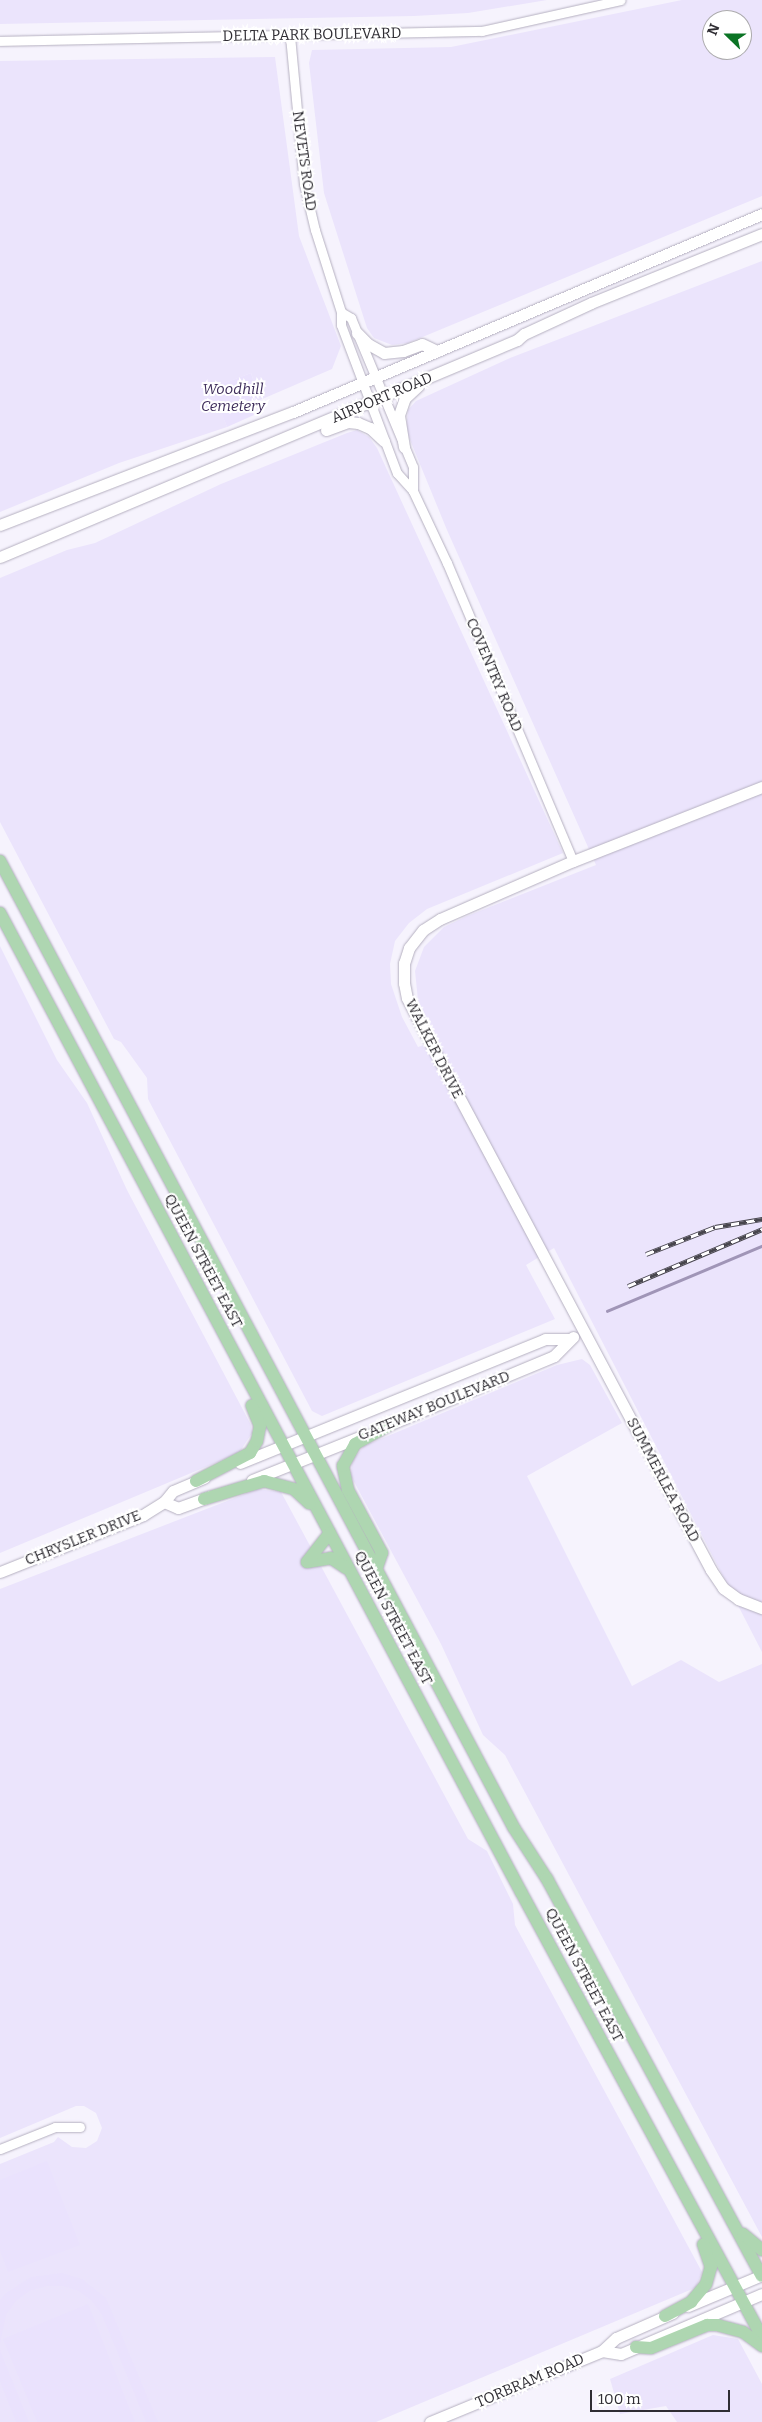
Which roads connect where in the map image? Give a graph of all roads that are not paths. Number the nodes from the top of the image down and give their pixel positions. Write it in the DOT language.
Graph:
graph roads {
  1 [pos="621,0"];
  2 [pos="290,36"];
  3 [pos="0,41"];
  4 [pos="762,214"];
  5 [pos="762,234"];
  6 [pos="341,312"];
  7 [pos="357,332"];
  8 [pos="437,351"];
  9 [pos="434,375"];
  10 [pos="376,377"];
  11 [pos="363,382"];
  12 [pos="384,397"];
  13 [pos="369,403"];
  14 [pos="305,431"];
  15 [pos="384,441"];
  16 [pos="404,447"];
  17 [pos="413,491"];
  18 [pos="0,525"];
  19 [pos="0,557"];
  20 [pos="762,787"];
  21 [pos="0,861"];
  22 [pos="573,861"];
  23 [pos="0,913"];
  24 [pos="583,1332"];
  25 [pos="568,1339"];
  26 [pos="239,1363"];
  27 [pos="393,1423"];
  28 [pos="305,1436"];
  29 [pos="282,1446"];
  30 [pos="315,1455"];
  31 [pos="292,1464"];
  32 [pos="196,1481"];
  33 [pos="204,1499"];
  34 [pos="164,1502"];
  35 [pos="330,1534"];
  36 [pos="376,1570"];
  37 [pos="0,1572"];
  38 [pos="350,1572"];
  39 [pos="762,1608"];
  40 [pos="80,2127"];
  41 [pos="0,2149"];
  42 [pos="685,2195"];
  43 [pos="720,2200"];
  44 [pos="762,2250"];
  45 [pos="762,2275"];
  46 [pos="734,2286"];
  47 [pos="762,2294"];
  48 [pos="743,2302"];
  49 [pos="664,2316"];
  50 [pos="762,2337"];
  51 [pos="762,2346"];
  52 [pos="636,2347"];
  53 [pos="602,2351"];
  54 [pos="430,2422"];
  1 -- 2 [label="street, DELTA PARK BOULEVARD"];
  2 -- 3 [label="street, DELTA PARK BOULEVARD"];
  2 -- 6 [label="street, NEVETS ROAD"];
  4 -- 8 [label="main road, AIRPORT ROAD"];
  5 -- 9 [label="main road, AIRPORT ROAD"];
  6 -- 7 [label="street, NEVETS ROAD"];
  6 -- 11 [label="street, NEVETS ROAD"];
  7 -- 8 [label="main road"];
  7 -- 10 [label="street, NEVETS ROAD"];
  8 -- 10 [label="main road, AIRPORT ROAD"];
  9 -- 12 [label="main road, AIRPORT ROAD"];
  9 -- 16 [label="main road"];
  10 -- 11 [label="main road, AIRPORT ROAD"];
  10 -- 12 [label="street, COVENTRY ROAD"];
  11 -- 13 [label="street, COVENTRY ROAD"];
  11 -- 18 [label="main road, AIRPORT ROAD"];
  12 -- 13 [label="main road, AIRPORT ROAD"];
  12 -- 16 [label="street, COVENTRY ROAD"];
  13 -- 14 [label="main road, AIRPORT ROAD"];
  13 -- 15 [label="street, COVENTRY ROAD"];
  14 -- 15 [label="main road"];
  14 -- 19 [label="main road, AIRPORT ROAD"];
  15 -- 17 [label="street, COVENTRY ROAD"];
  16 -- 17 [label="street, COVENTRY ROAD"];
  17 -- 22 [label="street, COVENTRY ROAD"];
  20 -- 22 [label="main road, WALKER DRIVE"];
  21 -- 28 [label="main road, QUEEN STREET EAST"];
  22 -- 24 [label="main road, WALKER DRIVE"];
  23 -- 26 [label="main road, QUEEN STREET EAST"];
  24 -- 25 [label="main road, GATEWAY BOULEVARD"];
  24 -- 39 [label="main road, SUMMERLEA ROAD"];
  25 -- 27 [label="main road, GATEWAY BOULEVARD"];
  25 -- 28 [label="main road, GATEWAY BOULEVARD"];
  26 -- 29 [label="main road, QUEEN STREET EAST"];
  26 -- 32 [label="main road"];
  27 -- 30 [label="main road, GATEWAY BOULEVARD"];
  27 -- 36 [label="main road"];
  28 -- 29 [label="main road, CHRYSLER DRIVE"];
  28 -- 30 [label="main road, QUEEN STREET EAST"];
  29 -- 31 [label="main road, QUEEN STREET EAST"];
  29 -- 32 [label="main road, CHRYSLER DRIVE"];
  30 -- 31 [label="main road, GATEWAY BOULEVARD"];
  30 -- 36 [label="main road, QUEEN STREET EAST"];
  31 -- 33 [label="main road"];
  31 -- 35 [label="main road, QUEEN STREET EAST"];
  32 -- 34 [label="main road, CHRYSLER DRIVE"];
  33 -- 34 [label="main road"];
  33 -- 35 [label="main road"];
  34 -- 37 [label="main road, CHRYSLER DRIVE"];
  35 -- 38 [label="main road, QUEEN STREET EAST"];
  35 -- 38 [label="main road"];
  36 -- 43 [label="main road, QUEEN STREET EAST"];
  38 -- 42 [label="main road, QUEEN STREET EAST"];
  40 -- 41 [label="street"];
  42 -- 46 [label="main road, QUEEN STREET EAST"];
  42 -- 49 [label="main road"];
  43 -- 44 [label="main road"];
  43 -- 45 [label="main road, QUEEN STREET EAST"];
  45 -- 46 [label="main road, TORBRAM ROAD"];
  46 -- 48 [label="main road, QUEEN STREET EAST"];
  46 -- 49 [label="main road, TORBRAM ROAD"];
  47 -- 48 [label="main road, TORBRAM ROAD"];
  48 -- 50 [label="main road, QUEEN STREET EAST"];
  48 -- 52 [label="main road, TORBRAM ROAD"];
  49 -- 53 [label="main road, TORBRAM ROAD"];
  51 -- 52 [label="main road"];
  52 -- 53 [label="main road, TORBRAM ROAD"];
  53 -- 54 [label="main road, TORBRAM ROAD"];
}
